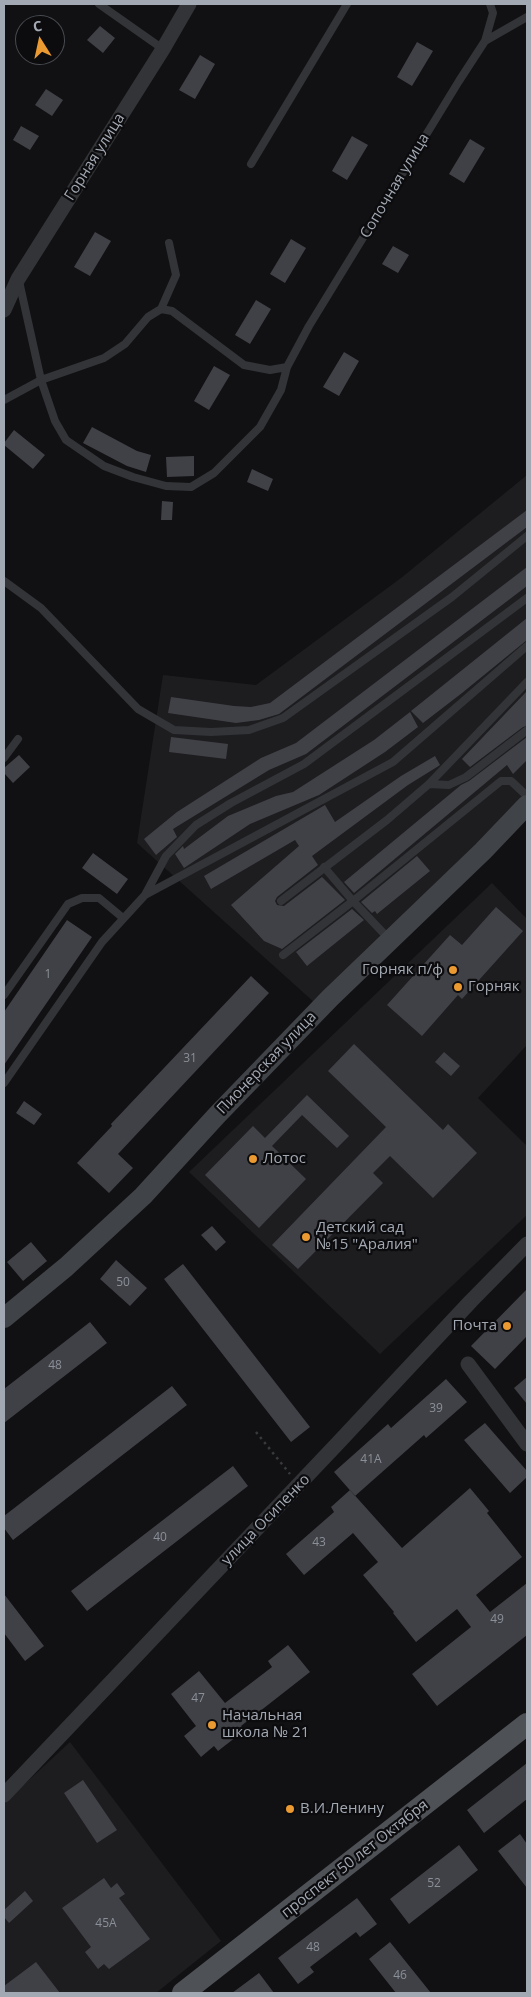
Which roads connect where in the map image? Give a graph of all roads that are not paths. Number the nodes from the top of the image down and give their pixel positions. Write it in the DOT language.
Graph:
graph roads {
  1 [pos="100,4"];
  2 [pos="189,4"];
  3 [pos="347,4"];
  4 [pos="490,4"];
  5 [pos="527,17"];
  6 [pos="485,41"];
  7 [pos="163,49"];
  8 [pos="251,164"];
  9 [pos="169,243"];
  10 [pos="18,279"];
  11 [pos="161,309"];
  12 [pos="4,310"];
  13 [pos="287,367"];
  14 [pos="42,380"];
  15 [pos="4,400"];
  16 [pos="527,536"];
  17 [pos="4,580"];
  18 [pos="527,598"];
  19 [pos="527,646"];
  20 [pos="527,682"];
  21 [pos="526,731"];
  22 [pos="18,739"];
  23 [pos="4,758"];
  24 [pos="429,784"];
  25 [pos="526,795"];
  26 [pos="324,867"];
  27 [pos="145,895"];
  28 [pos="281,901"];
  29 [pos="353,902"];
  30 [pos="123,918"];
  31 [pos="390,940"];
  32 [pos="283,955"];
  33 [pos="4,995"];
  34 [pos="4,1083"];
  35 [pos="527,1244"];
  36 [pos="4,1318"];
  37 [pos="468,1364"];
  38 [pos="527,1444"];
  39 [pos="527,1724"];
  40 [pos="4,1795"];
  41 [pos="182,1993"];
  1 -- 7 [label="lane"];
  2 -- 7 [label="street, Горная улица"];
  3 -- 8 [label="lane"];
  4 -- 6 [label="lane, Сопочная улица"];
  5 -- 6 [label="lane"];
  6 -- 13 [label="lane, Сопочная улица"];
  7 -- 10 [label="street, Горная улица"];
  9 -- 11 [label="lane"];
  10 -- 12 [label="street, Горная улица"];
  10 -- 14 [label="lane, Сопочная улица"];
  11 -- 13 [label="lane"];
  11 -- 14 [label="lane"];
  13 -- 14 [label="lane, Сопочная улица"];
  14 -- 15 [label="lane"];
  16 -- 17 [label="lane"];
  18 -- 27 [label="lane"];
  19 -- 27 [label="lane"];
  20 -- 24 [label="lane"];
  21 -- 24 [label="lane"];
  22 -- 23 [label="lane"];
  24 -- 26 [label="lane"];
  25 -- 29 [label="lane"];
  25 -- 31 [label="main road, Пионерская улица"];
  26 -- 28 [label="lane"];
  26 -- 29 [label="lane"];
  27 -- 30 [label="lane"];
  29 -- 31 [label="lane"];
  29 -- 32 [label="lane"];
  30 -- 33 [label="lane"];
  30 -- 34 [label="lane"];
  31 -- 36 [label="main road, Пионерская улица"];
  35 -- 40 [label="street, улица Осипенко"];
  37 -- 38 [label="street"];
  39 -- 41 [label="main road, проспект 50 лет Октября"];
}
